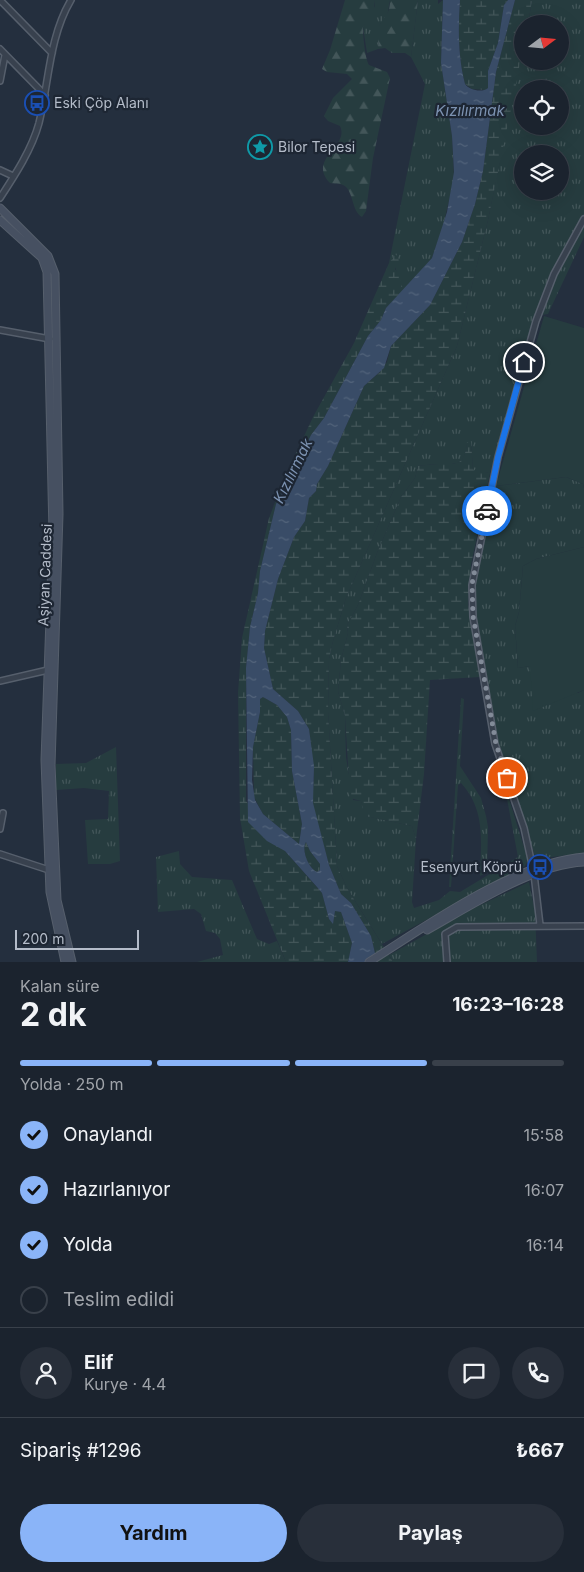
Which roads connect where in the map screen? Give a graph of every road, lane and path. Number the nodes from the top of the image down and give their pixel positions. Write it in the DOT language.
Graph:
graph roads {
  1 [pos="71,0"];
  2 [pos="1,1"];
  3 [pos="0,49"];
  4 [pos="52,53"];
  5 [pos="5,55"];
  6 [pos="0,81"];
  7 [pos="45,95"];
  8 [pos="0,170"];
  9 [pos="13,176"];
  10 [pos="0,198"];
  11 [pos="0,208"];
  12 [pos="584,219"];
  13 [pos="0,220"];
  14 [pos="0,331"];
  15 [pos="50,339"];
  16 [pos="48,670"];
  17 [pos="0,681"];
  18 [pos="3,813"];
  19 [pos="0,829"];
  20 [pos="0,854"];
  21 [pos="584,857"];
  22 [pos="584,862"];
  23 [pos="49,870"];
  24 [pos="534,872"];
  25 [pos="540,926"];
  26 [pos="584,926"];
  27 [pos="396,946"];
  28 [pos="65,962"];
  29 [pos="72,962"];
  30 [pos="368,962"];
  31 [pos="373,962"];
  32 [pos="447,962"];
  1 -- 4 [label="street"];
  2 -- 4 [label="street"];
  3 -- 5 [label="street"];
  4 -- 7 [label="street"];
  5 -- 6 [label="street"];
  5 -- 7 [label="street"];
  7 -- 9 [label="street"];
  8 -- 9 [label="street"];
  9 -- 10 [label="street"];
  11 -- 29 [label="street, Aşiyan Caddesi"];
  12 -- 24 [label="street"];
  13 -- 15 [label="street, Aşiyan Caddesi"];
  14 -- 15 [label="street"];
  15 -- 16 [label="street, Aşiyan Caddesi"];
  16 -- 17 [label="street"];
  16 -- 23 [label="street, Aşiyan Caddesi"];
  18 -- 19 [label="street"];
  20 -- 23 [label="street"];
  21 -- 24 [label="street"];
  22 -- 24 [label="street"];
  23 -- 28 [label="street, Aşiyan Caddesi"];
  24 -- 25 [label="street"];
  24 -- 27 [label="street"];
  25 -- 26 [label="street"];
  25 -- 32 [label="street"];
  27 -- 30 [label="street"];
  27 -- 31 [label="street"];
}
